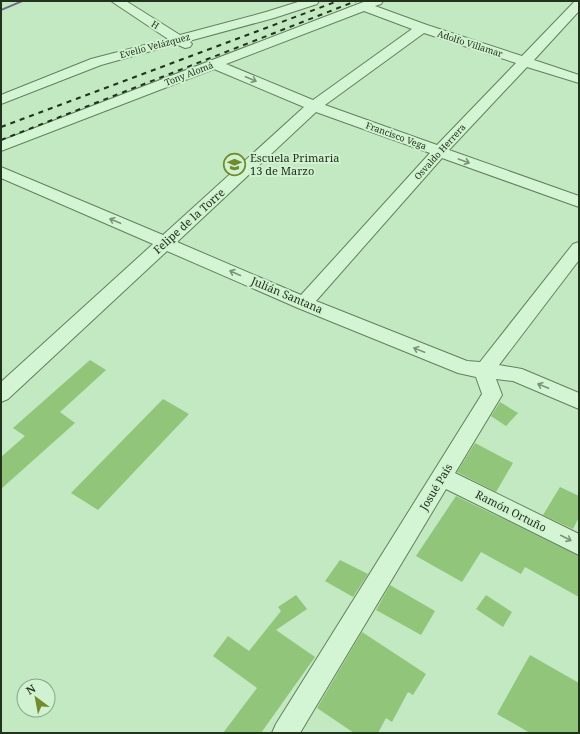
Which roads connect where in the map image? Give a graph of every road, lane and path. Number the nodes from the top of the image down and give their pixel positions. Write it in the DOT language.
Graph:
graph roads {
  1 [pos="117,1"];
  2 [pos="377,1"];
  3 [pos="306,2"];
  4 [pos="579,4"];
  5 [pos="363,6"];
  6 [pos="422,28"];
  7 [pos="180,40"];
  8 [pos="192,50"];
  9 [pos="524,62"];
  10 [pos="215,64"];
  11 [pos="579,79"];
  12 [pos="1,100"];
  13 [pos="314,106"];
  14 [pos="1,146"];
  15 [pos="439,152"];
  16 [pos="1,172"];
  17 [pos="579,202"];
  18 [pos="165,242"];
  19 [pos="579,248"];
  20 [pos="304,303"];
  21 [pos="484,370"];
  22 [pos="1,394"];
  23 [pos="579,401"];
  24 [pos="443,476"];
  25 [pos="579,545"];
  26 [pos="285,733"];
  1 -- 7 [label="street, H"];
  2 -- 5 [label="street, Tony Alomá"];
  3 -- 7 [label="street, Evelio Velázquez"];
  4 -- 9 [label="street, Osvaldo Herrera"];
  5 -- 6 [label="street, Adolfo Villamar"];
  5 -- 10 [label="street, Tony Alomá"];
  6 -- 9 [label="street, Adolfo Villamar"];
  6 -- 13 [label="street, Felipe de la Torre"];
  7 -- 8 [label="street, H"];
  7 -- 12 [label="street, Evelio Velázquez"];
  9 -- 11 [label="street, Adolfo Villamar"];
  9 -- 15 [label="street, Osvaldo Herrera"];
  10 -- 13 [label="street, Francisco Vega, one-way"];
  10 -- 14 [label="street, Tony Alomá"];
  13 -- 15 [label="street, Francisco Vega"];
  13 -- 18 [label="street, Felipe de la Torre"];
  15 -- 17 [label="street, Francisco Vega, one-way"];
  15 -- 20 [label="street, Osvaldo Herrera"];
  18 -- 16 [label="street, Julián Santana, one-way"];
  20 -- 18 [label="street, Julián Santana, one-way"];
  18 -- 22 [label="street, Felipe de la Torre"];
  19 -- 21 [label="street"];
  21 -- 20 [label="street, Julián Santana, one-way"];
  23 -- 21 [label="street, Julián Santana, one-way"];
  21 -- 24 [label="street, Josué País"];
  24 -- 25 [label="street, Ramón Ortuño, one-way"];
  24 -- 26 [label="street, Josué País"];
}
